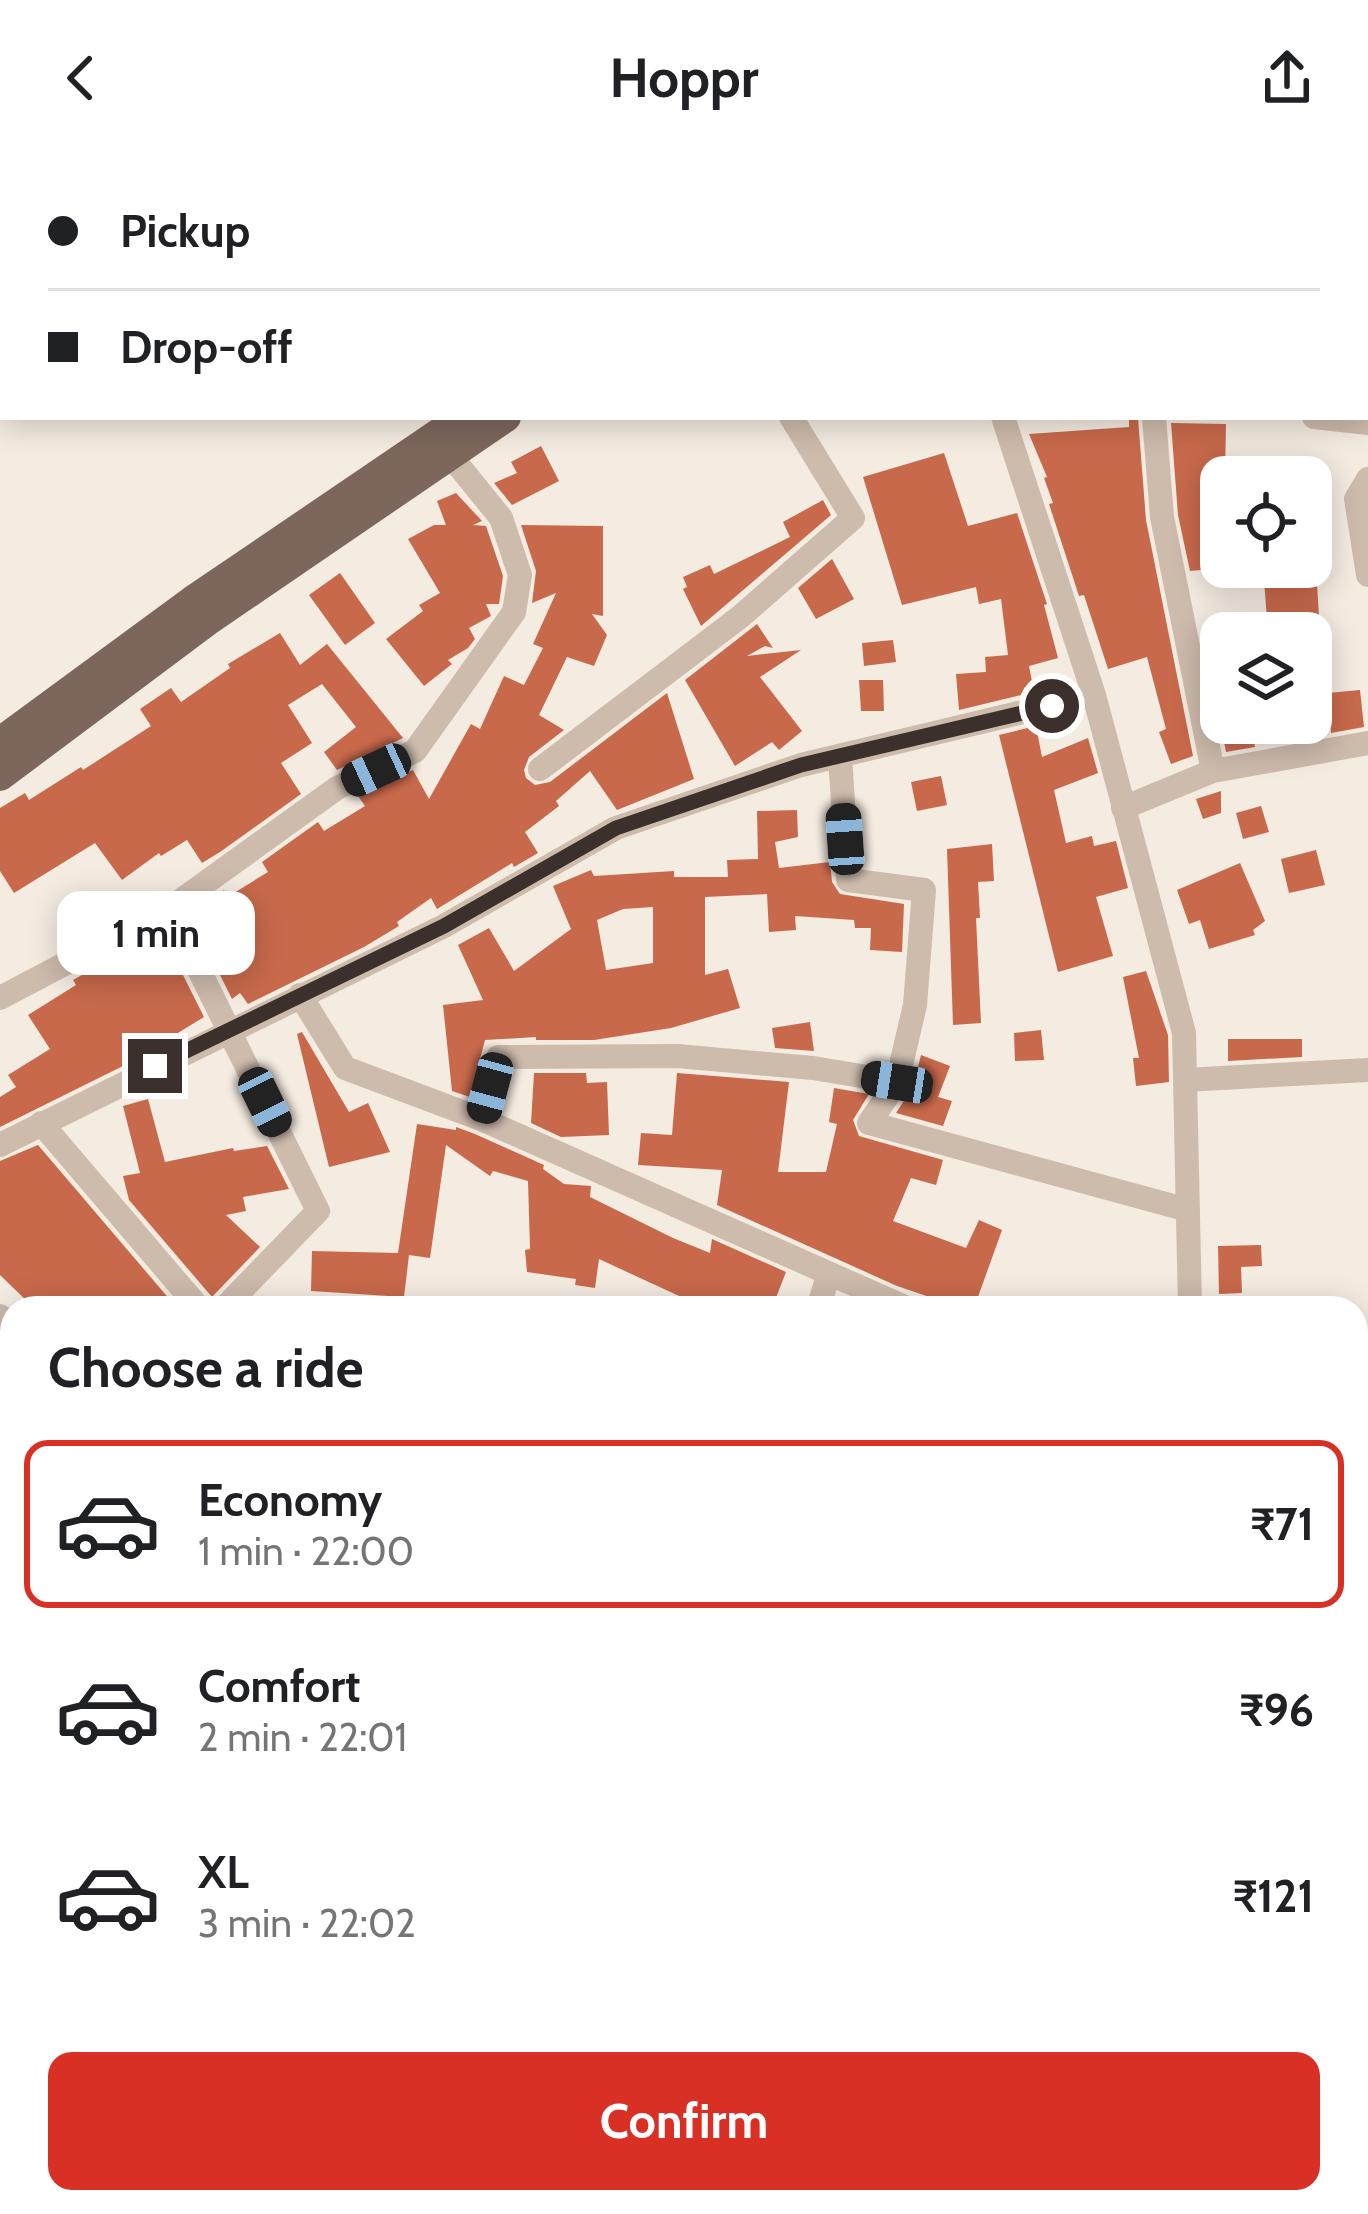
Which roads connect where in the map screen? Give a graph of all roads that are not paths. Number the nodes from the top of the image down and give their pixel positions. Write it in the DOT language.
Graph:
graph roads {
  1 [pos="459,420"];
  2 [pos="501,420"];
  3 [pos="793,420"];
  4 [pos="1005,420"];
  5 [pos="1154,420"];
  6 [pos="450,454"];
  7 [pos="1368,479"];
  8 [pos="1368,575"];
  9 [pos="1094,695"];
  10 [pos="0,742"];
  11 [pos="1368,743"];
  12 [pos="840,756"];
  13 [pos="541,770"];
  14 [pos="1214,771"];
  15 [pos="0,776"];
  16 [pos="1123,808"];
  17 [pos="169,909"];
  18 [pos="300,995"];
  19 [pos="0,998"];
  20 [pos="230,1028"];
  21 [pos="1368,1070"];
  22 [pos="1185,1080"];
  23 [pos="897,1082"];
  24 [pos="482,1119"];
  25 [pos="41,1123"];
  26 [pos="0,1145"];
  27 [pos="1188,1210"];
  28 [pos="829,1274"];
  29 [pos="189,1296"];
  30 [pos="236,1296"];
  31 [pos="822,1296"];
  32 [pos="880,1296"];
  33 [pos="1190,1296"];
  1 -- 10 [label="main road"];
  2 -- 6 [label="main road"];
  3 -- 13 [label="street"];
  4 -- 9 [label="street"];
  5 -- 14 [label="street"];
  6 -- 15 [label="main road"];
  6 -- 17 [label="street"];
  7 -- 8 [label="street"];
  9 -- 12 [label="street"];
  9 -- 16 [label="street"];
  11 -- 14 [label="street"];
  12 -- 18 [label="street"];
  12 -- 23 [label="street"];
  14 -- 16 [label="street"];
  16 -- 22 [label="street"];
  17 -- 19 [label="street"];
  17 -- 20 [label="street"];
  18 -- 20 [label="street"];
  18 -- 24 [label="street"];
  20 -- 25 [label="street"];
  20 -- 30 [label="street"];
  21 -- 22 [label="street"];
  22 -- 27 [label="street"];
  23 -- 24 [label="street"];
  23 -- 27 [label="street"];
  24 -- 28 [label="street"];
  25 -- 26 [label="street"];
  25 -- 29 [label="street"];
  27 -- 33 [label="street"];
  28 -- 31 [label="street"];
  28 -- 32 [label="street"];
}
